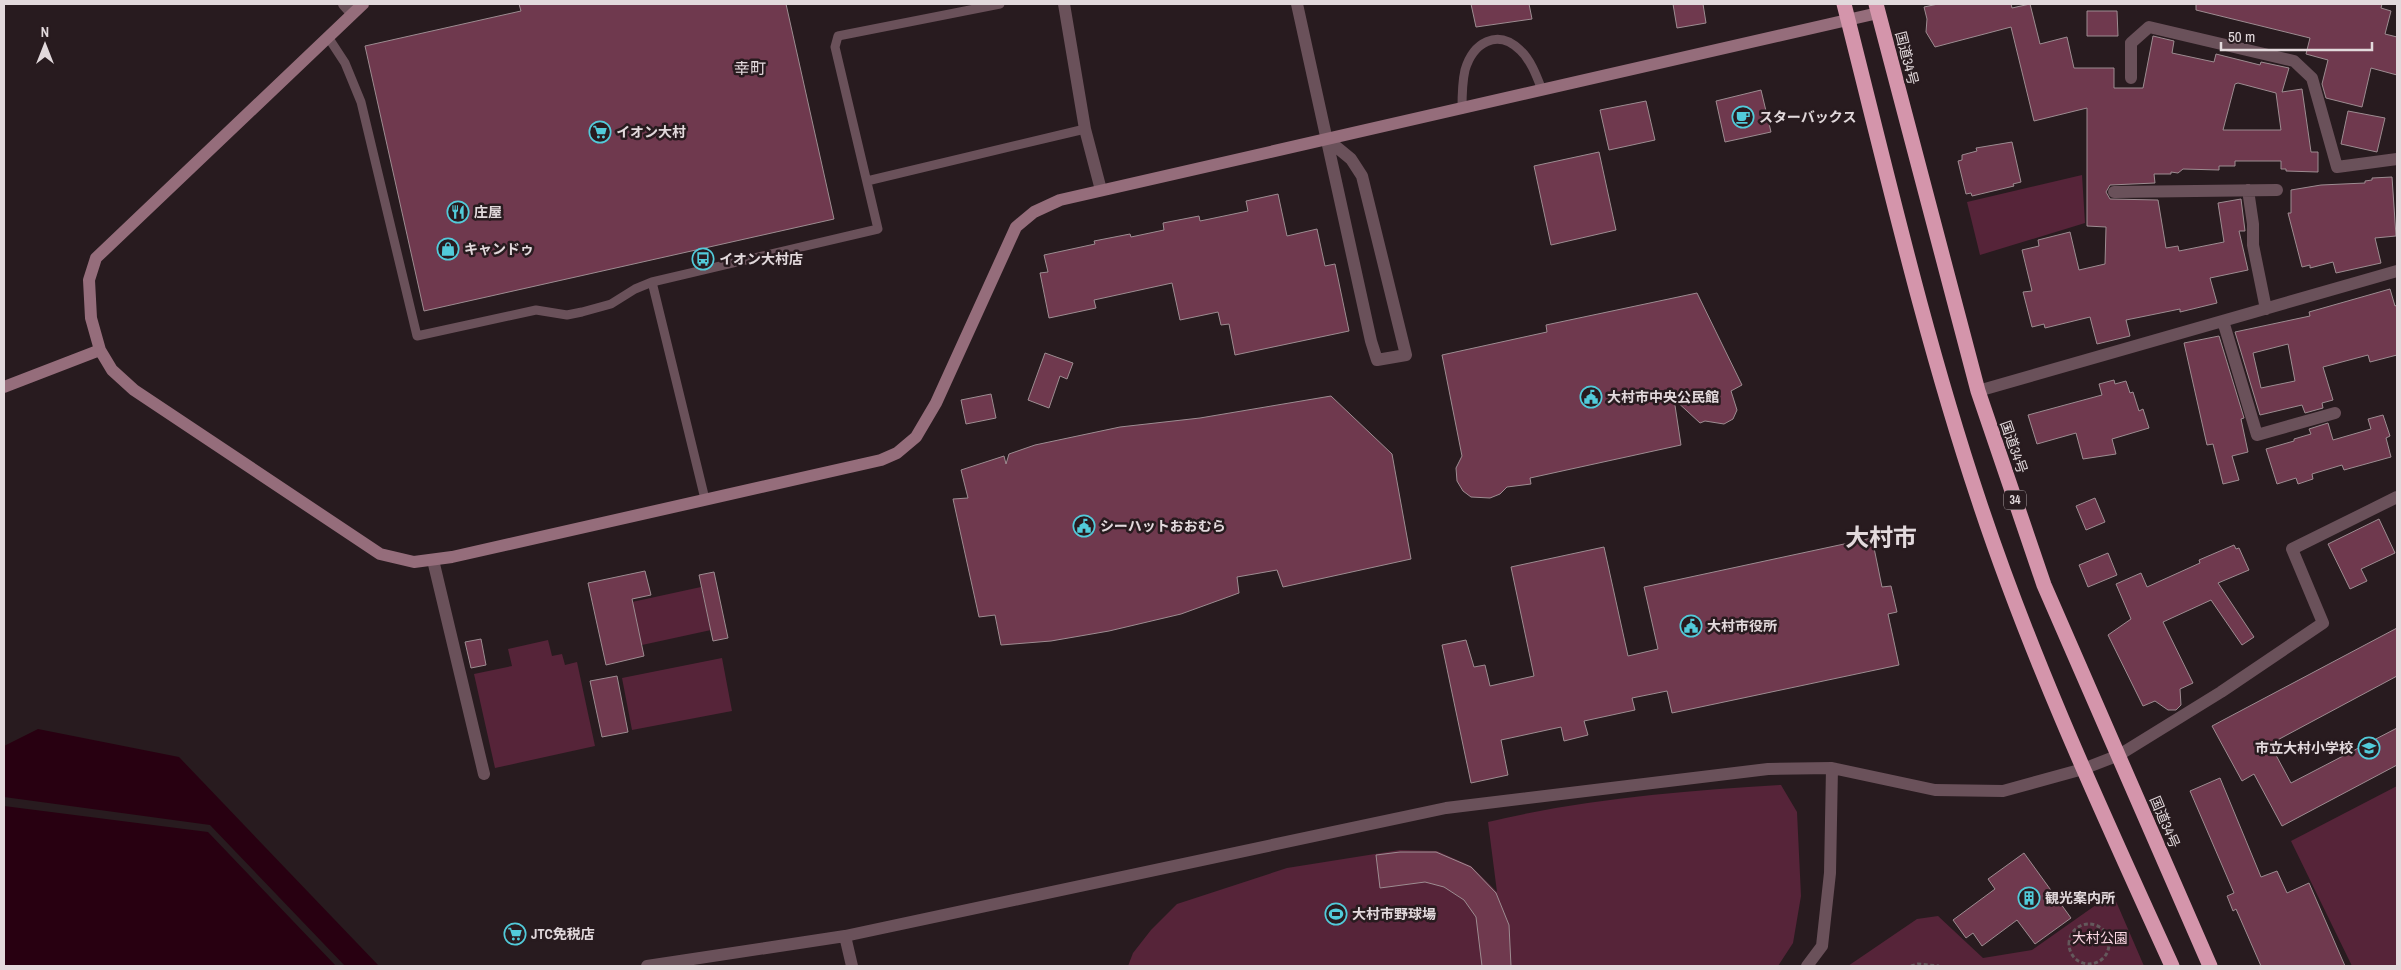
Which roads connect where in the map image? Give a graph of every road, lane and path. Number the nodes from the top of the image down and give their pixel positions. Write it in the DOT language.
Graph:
graph roads {
  1 [pos="344,4"];
  2 [pos="362,4"];
  3 [pos="1000,4"];
  4 [pos="1064,4"];
  5 [pos="1297,4"];
  6 [pos="1844,4"];
  7 [pos="1877,8"];
  8 [pos="352,13"];
  9 [pos="1848,20"];
  10 [pos="328,37"];
  11 [pos="2131,78"];
  12 [pos="1542,90"];
  13 [pos="1462,109"];
  14 [pos="1086,129"];
  15 [pos="1328,140"];
  16 [pos="2397,159"];
  17 [pos="866,181"];
  18 [pos="1101,190"];
  19 [pos="2248,190"];
  20 [pos="2277,190"];
  21 [pos="2114,192"];
  22 [pos="2397,272"];
  23 [pos="652,282"];
  24 [pos="2266,309"];
  25 [pos="2223,321"];
  26 [pos="100,350"];
  27 [pos="4,387"];
  28 [pos="1978,391"];
  29 [pos="2335,413"];
  30 [pos="2397,496"];
  31 [pos="706,499"];
  32 [pos="433,560"];
  33 [pos="2119,755"];
  34 [pos="1832,768"];
  35 [pos="2083,770"];
  36 [pos="484,774"];
  37 [pos="846,936"];
  38 [pos="2083,965"];
  39 [pos="647,966"];
  40 [pos="852,966"];
  41 [pos="1807,966"];
  42 [pos="1911,966"];
  43 [pos="1940,966"];
  44 [pos="2172,966"];
  45 [pos="2210,966"];
  1 -- 8 [label="street"];
  2 -- 8 [label="street"];
  3 -- 17 [label="lane"];
  4 -- 14 [label="street"];
  5 -- 15 [label="street"];
  6 -- 9 [label="highway"];
  7 -- 9 [label="street"];
  7 -- 28 [label="highway, 国道34号 / 34"];
  8 -- 10 [label="street"];
  9 -- 12 [label="street"];
  9 -- 35 [label="highway"];
  10 -- 23 [label="lane"];
  10 -- 26 [label="street"];
  11 -- 16 [label="street"];
  12 -- 13 [label="street"];
  12 -- 13 [label="lane"];
  13 -- 15 [label="street"];
  14 -- 17 [label="lane"];
  14 -- 18 [label="street"];
  15 -- 15 [label="street"];
  15 -- 18 [label="street"];
  17 -- 23 [label="lane"];
  18 -- 31 [label="street"];
  19 -- 20 [label="street"];
  19 -- 21 [label="street"];
  19 -- 24 [label="street"];
  22 -- 24 [label="street"];
  23 -- 31 [label="lane"];
  24 -- 25 [label="street"];
  25 -- 28 [label="street"];
  25 -- 29 [label="street"];
  26 -- 27 [label="street"];
  26 -- 32 [label="street"];
  28 -- 33 [label="highway, 国道34号 / 34"];
  30 -- 33 [label="street"];
  31 -- 32 [label="street"];
  32 -- 36 [label="street"];
  33 -- 35 [label="street"];
  33 -- 45 [label="highway, 国道34号 / 34"];
  34 -- 35 [label="street"];
  34 -- 37 [label="street"];
  34 -- 41 [label="street"];
  35 -- 44 [label="highway"];
  37 -- 39 [label="street"];
  37 -- 40 [label="street"];
  38 -- 38 [label="path"];
  42 -- 43 [label="path"];
}
